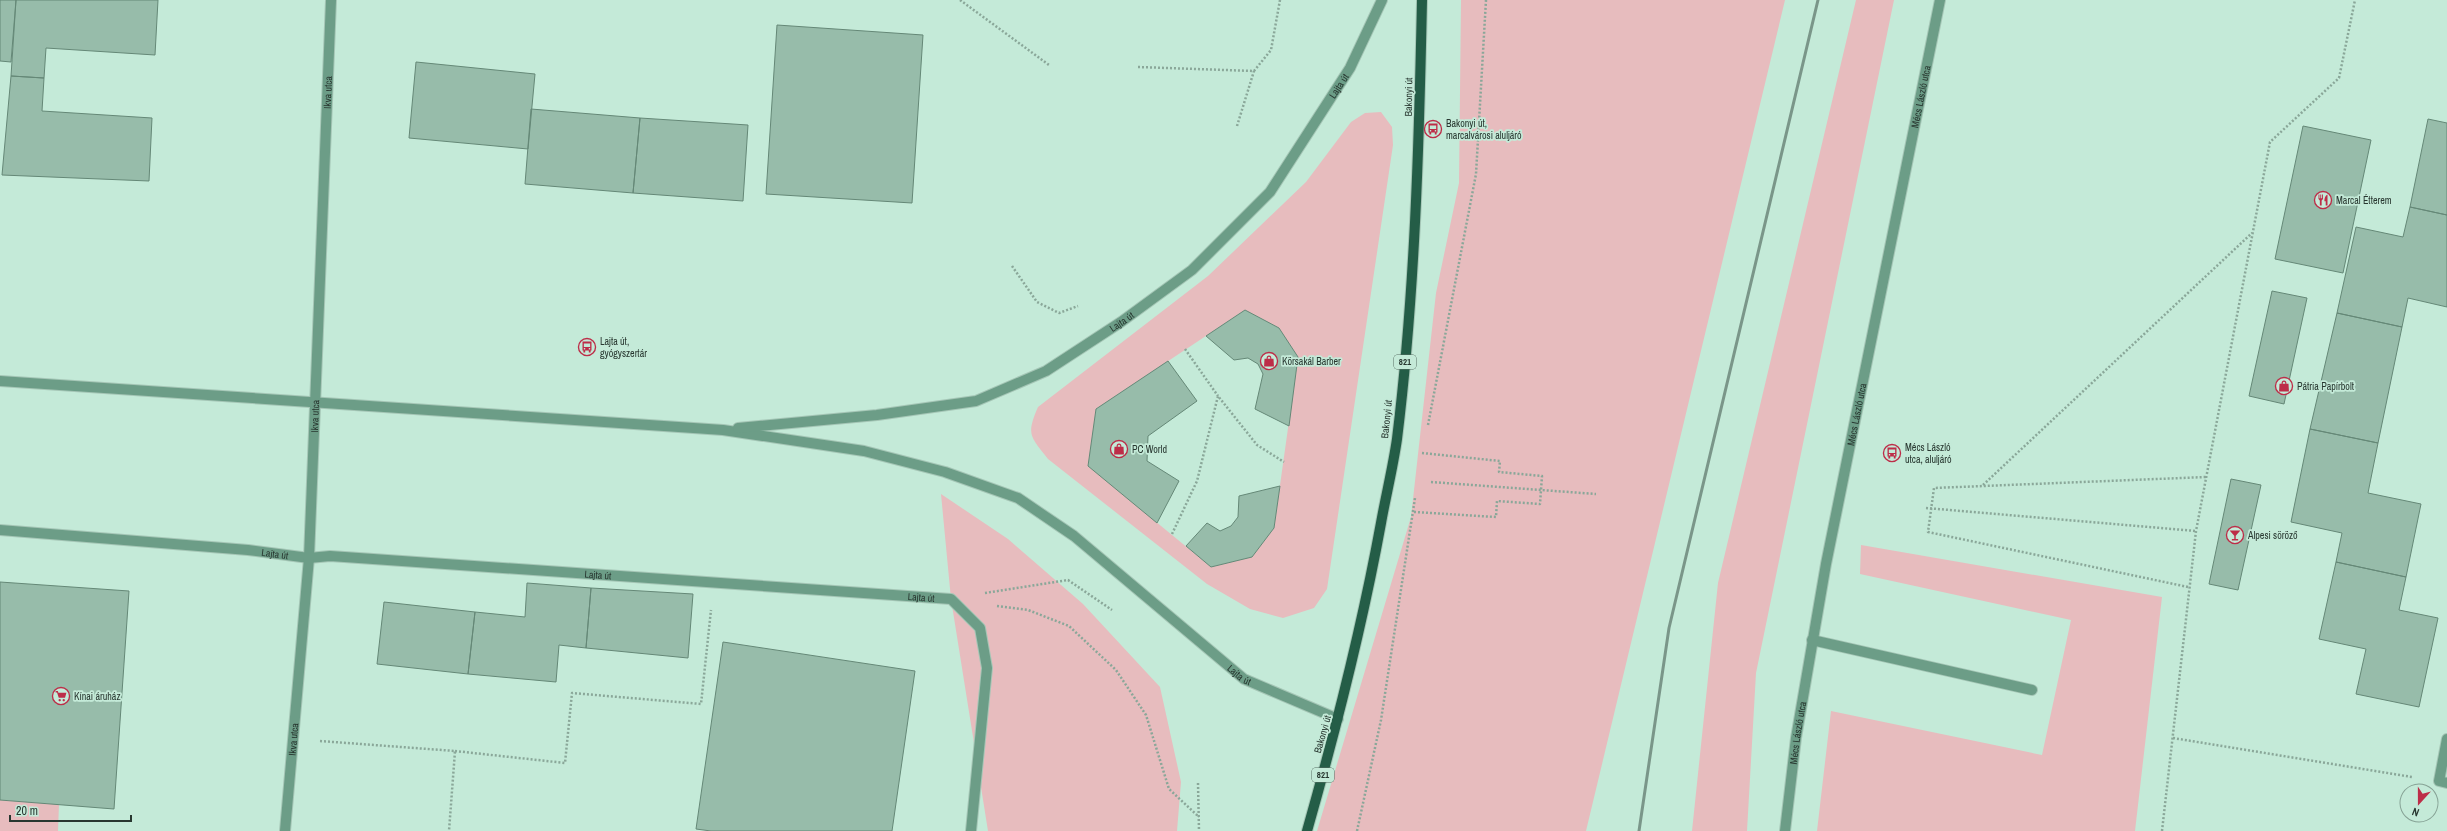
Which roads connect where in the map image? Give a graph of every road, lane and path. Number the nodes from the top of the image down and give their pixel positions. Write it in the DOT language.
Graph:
graph roads {
  1 [pos="331,0"];
  2 [pos="960,0"];
  3 [pos="1280,0"];
  4 [pos="1382,0"];
  5 [pos="1422,0"];
  6 [pos="1486,0"];
  7 [pos="1940,0"];
  8 [pos="2355,0"];
  9 [pos="1049,65"];
  10 [pos="1138,67"];
  11 [pos="1254,71"];
  12 [pos="1237,126"];
  13 [pos="2252,233"];
  14 [pos="1012,266"];
  15 [pos="1078,306"];
  16 [pos="1185,349"];
  17 [pos="0,381"];
  18 [pos="1218,396"];
  19 [pos="314,402"];
  20 [pos="723,430"];
  21 [pos="1427,430"];
  22 [pos="1424,445"];
  23 [pos="1422,453"];
  24 [pos="1421,460"];
  25 [pos="1284,462"];
  26 [pos="2206,477"];
  27 [pos="1431,482"];
  28 [pos="1983,485"];
  29 [pos="1417,490"];
  30 [pos="1542,490"];
  31 [pos="1596,494"];
  32 [pos="1926,508"];
  33 [pos="1932,508"];
  34 [pos="1414,512"];
  35 [pos="0,530"];
  36 [pos="2196,531"];
  37 [pos="1172,534"];
  38 [pos="309,558"];
  39 [pos="714,582"];
  40 [pos="2188,587"];
  41 [pos="951,599"];
  42 [pos="1112,610"];
  43 [pos="1812,640"];
  44 [pos="2032,690"];
  45 [pos="1338,719"];
  46 [pos="2173,738"];
  47 [pos="294,740"];
  48 [pos="2447,740"];
  49 [pos="455,751"];
  50 [pos="2443,782"];
  51 [pos="1198,783"];
  52 [pos="1198,817"];
  53 [pos="285,831"];
  54 [pos="449,831"];
  55 [pos="971,831"];
  56 [pos="1199,831"];
  57 [pos="1307,831"];
  58 [pos="1357,831"];
  59 [pos="1785,831"];
  60 [pos="2162,831"];
  1 -- 19 [label="street, Ikva utca"];
  2 -- 9 [label="path"];
  3 -- 11 [label="path"];
  4 -- 20 [label="street, Lajta út"];
  5 -- 45 [label="main road, Bakonyi út / 821"];
  6 -- 21 [label="path"];
  7 -- 43 [label="street, Mécs László utca"];
  8 -- 13 [label="path"];
  10 -- 11 [label="path"];
  11 -- 12 [label="path"];
  13 -- 26 [label="path"];
  13 -- 28 [label="path"];
  14 -- 15 [label="path"];
  16 -- 18 [label="path"];
  17 -- 19 [label="street, Lajta út"];
  18 -- 25 [label="path"];
  18 -- 37 [label="path"];
  19 -- 20 [label="street, Lajta út"];
  19 -- 38 [label="street, Ikva utca"];
  20 -- 45 [label="street, Lajta út"];
  22 -- 23 [label="path"];
  23 -- 24 [label="path"];
  23 -- 30 [label="path"];
  26 -- 28 [label="path"];
  26 -- 36 [label="path"];
  27 -- 30 [label="path"];
  28 -- 33 [label="path"];
  29 -- 34 [label="path"];
  30 -- 31 [label="path"];
  30 -- 34 [label="path"];
  32 -- 33 [label="path"];
  33 -- 36 [label="path"];
  33 -- 40 [label="path"];
  34 -- 58 [label="path"];
  35 -- 38 [label="street, Lajta út"];
  36 -- 40 [label="path"];
  38 -- 39 [label="street, Lajta út"];
  38 -- 47 [label="street, Ikva utca"];
  39 -- 41 [label="street, Lajta út"];
  39 -- 49 [label="path"];
  40 -- 46 [label="path"];
  41 -- 42 [label="path"];
  41 -- 52 [label="path"];
  41 -- 55 [label="street"];
  43 -- 44 [label="street"];
  43 -- 59 [label="street, Mécs László utca"];
  45 -- 57 [label="main road, Bakonyi út / 821"];
  46 -- 50 [label="path"];
  46 -- 60 [label="path"];
  47 -- 49 [label="path"];
  47 -- 53 [label="street, Ikva utca"];
  48 -- 50 [label="street"];
  49 -- 54 [label="path"];
  51 -- 52 [label="path"];
  52 -- 56 [label="path"];
}
